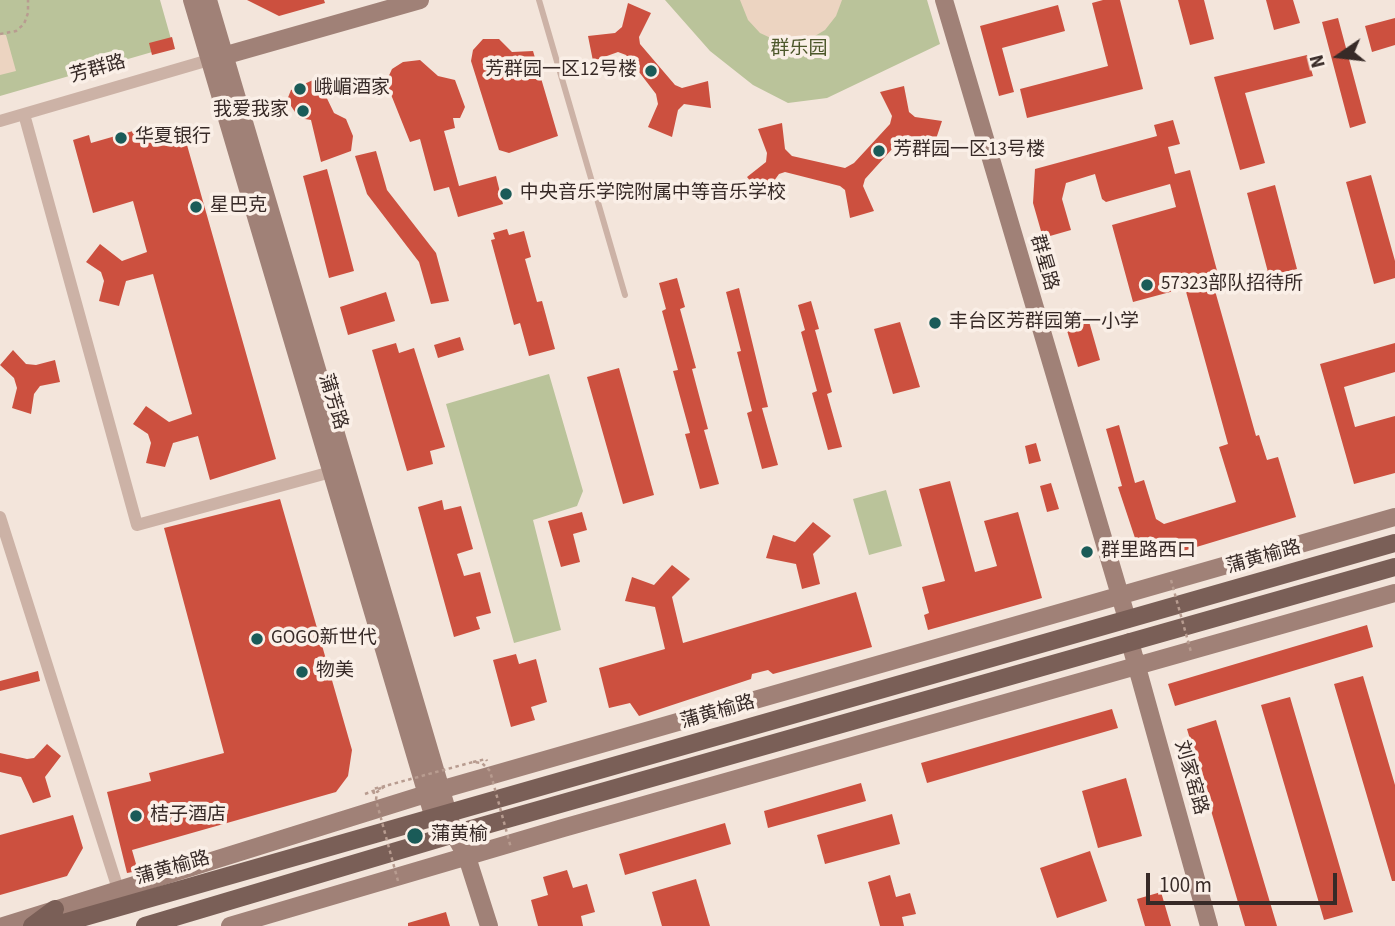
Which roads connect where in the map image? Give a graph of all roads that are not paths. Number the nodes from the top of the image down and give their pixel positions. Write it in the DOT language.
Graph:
graph roads {
  1 [pos="192,0"];
  2 [pos="208,0"];
  3 [pos="420,0"];
  4 [pos="539,0"];
  5 [pos="944,0"];
  6 [pos="382,5"];
  7 [pos="217,58"];
  8 [pos="24,114"];
  9 [pos="0,121"];
  10 [pos="625,295"];
  11 [pos="331,472"];
  12 [pos="0,517"];
  13 [pos="1395,517"];
  14 [pos="1395,543"];
  15 [pos="1395,567"];
  16 [pos="1395,593"];
  17 [pos="1120,595"];
  18 [pos="1127,619"];
  19 [pos="1130,642"];
  20 [pos="1137,667"];
  21 [pos="434,792"];
  22 [pos="440,813"];
  23 [pos="454,834"];
  24 [pos="467,857"];
  25 [pos="118,889"];
  26 [pos="54,918"];
  27 [pos="3,926"];
  28 [pos="32,926"];
  29 [pos="145,926"];
  30 [pos="230,926"];
  31 [pos="489,926"];
  32 [pos="1209,926"];
  1 -- 7 [label="street, 蒲芳路"];
  2 -- 7 [label="street, 蒲芳路"];
  3 -- 6 [label="street, 芳群路"];
  4 -- 10 [label="lane"];
  5 -- 17 [label="street, 群星路"];
  6 -- 7 [label="street, 芳群路"];
  7 -- 8 [label="street, 芳群路"];
  7 -- 11 [label="street, 蒲芳路"];
  7 -- 21 [label="street, 蒲芳路"];
  8 -- 9 [label="street, 芳群路"];
  8 -- 11 [label="street"];
  11 -- 21 [label="street, 蒲芳路"];
  12 -- 25 [label="street"];
  13 -- 17 [label="street"];
  14 -- 18 [label="main road, 蒲黄榆路"];
  15 -- 19 [label="main road"];
  16 -- 20 [label="street"];
  17 -- 18 [label="street, 群星路"];
  17 -- 21 [label="street"];
  18 -- 22 [label="main road, 蒲黄榆路"];
  19 -- 20 [label="street, 刘家窑路"];
  19 -- 23 [label="main road"];
  20 -- 24 [label="street"];
  20 -- 32 [label="street, 刘家窑路"];
  21 -- 22 [label="street, 蒲芳路"];
  21 -- 25 [label="street"];
  22 -- 23 [label="street, 蒲芳路"];
  22 -- 26 [label="main road, 蒲黄榆路"];
  23 -- 24 [label="street, 蒲芳路"];
  23 -- 29 [label="main road"];
  24 -- 30 [label="street"];
  24 -- 31 [label="street, 蒲芳路"];
  25 -- 26 [label="street"];
  26 -- 27 [label="street"];
  26 -- 28 [label="main road"];
}
